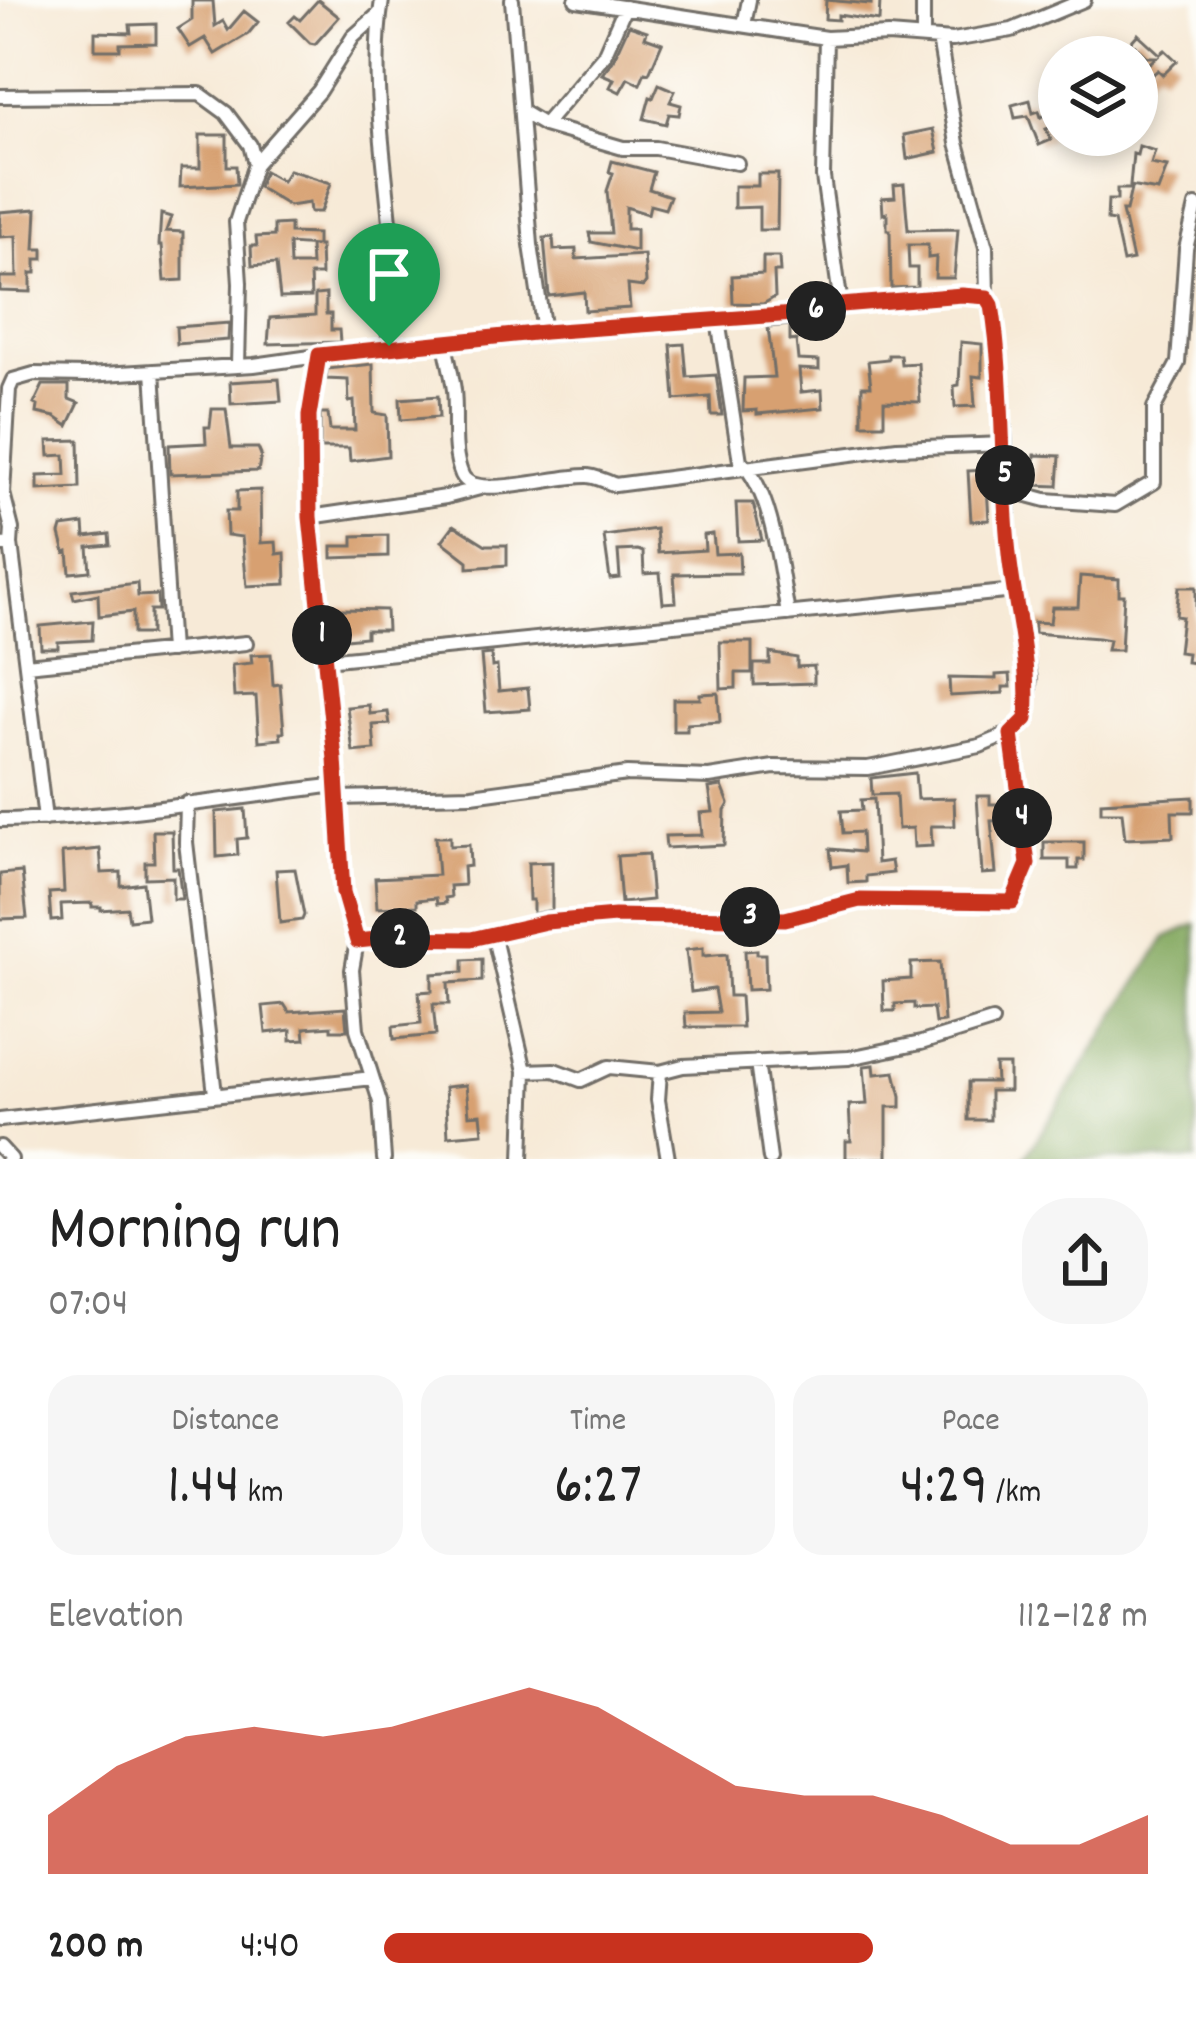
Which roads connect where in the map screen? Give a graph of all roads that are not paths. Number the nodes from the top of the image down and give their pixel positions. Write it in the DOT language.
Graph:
graph roads {
  1 [pos="512,0"];
  2 [pos="576,0"];
  3 [pos="749,0"];
  4 [pos="923,0"];
  5 [pos="1084,0"];
  6 [pos="597,2"];
  7 [pos="381,7"];
  8 [pos="626,7"];
  9 [pos="744,25"];
  10 [pos="826,38"];
  11 [pos="923,38"];
  12 [pos="939,39"];
  13 [pos="0,96"];
  14 [pos="522,112"];
  15 [pos="544,124"];
  16 [pos="737,163"];
  17 [pos="255,164"];
  18 [pos="1196,206"];
  19 [pos="987,297"];
  20 [pos="841,305"];
  21 [pos="718,320"];
  22 [pos="544,332"];
  23 [pos="445,344"];
  24 [pos="389,346"];
  25 [pos="319,355"];
  26 [pos="238,364"];
  27 [pos="153,371"];
  28 [pos="6,384"];
  29 [pos="1005,444"];
  30 [pos="748,468"];
  31 [pos="482,487"];
  32 [pos="1005,489"];
  33 [pos="310,517"];
  34 [pos="5,544"];
  35 [pos="1015,591"];
  36 [pos="788,614"];
  37 [pos="246,643"];
  38 [pos="171,651"];
  39 [pos="325,659"];
  40 [pos="26,665"];
  41 [pos="1011,734"];
  42 [pos="337,792"];
  43 [pos="187,803"];
  44 [pos="44,819"];
  45 [pos="0,820"];
  46 [pos="487,937"];
  47 [pos="357,941"];
  48 [pos="992,1022"];
  49 [pos="757,1062"];
  50 [pos="525,1071"];
  51 [pos="660,1072"];
  52 [pos="372,1078"];
  53 [pos="214,1094"];
  54 [pos="0,1120"];
  55 [pos="0,1147"];
  56 [pos="11,1159"];
  57 [pos="385,1159"];
  58 [pos="522,1159"];
  59 [pos="668,1159"];
  60 [pos="770,1159"];
  1 -- 14 [label="street"];
  2 -- 6 [label="street"];
  3 -- 9 [label="street"];
  4 -- 11 [label="street"];
  5 -- 12 [label="street"];
  6 -- 8 [label="street"];
  7 -- 17 [label="street"];
  7 -- 24 [label="street"];
  8 -- 9 [label="street"];
  8 -- 15 [label="street"];
  9 -- 10 [label="street"];
  10 -- 11 [label="street"];
  10 -- 20 [label="street"];
  11 -- 12 [label="street"];
  12 -- 19 [label="street"];
  13 -- 17 [label="street"];
  14 -- 15 [label="street"];
  14 -- 22 [label="street"];
  15 -- 16 [label="street"];
  17 -- 26 [label="street"];
  18 -- 32 [label="street"];
  19 -- 20 [label="street"];
  19 -- 29 [label="street"];
  20 -- 21 [label="street"];
  21 -- 22 [label="street"];
  21 -- 30 [label="street"];
  22 -- 23 [label="street"];
  23 -- 24 [label="street"];
  23 -- 31 [label="street"];
  24 -- 25 [label="street"];
  25 -- 26 [label="street"];
  25 -- 33 [label="street"];
  26 -- 27 [label="street"];
  27 -- 28 [label="street"];
  27 -- 38 [label="street"];
  28 -- 34 [label="street"];
  29 -- 30 [label="street"];
  29 -- 32 [label="street"];
  30 -- 31 [label="street"];
  30 -- 36 [label="street"];
  31 -- 33 [label="street"];
  32 -- 35 [label="street"];
  33 -- 39 [label="street"];
  34 -- 40 [label="street"];
  35 -- 36 [label="street"];
  35 -- 41 [label="street"];
  36 -- 39 [label="street"];
  37 -- 38 [label="street"];
  38 -- 40 [label="street"];
  39 -- 42 [label="street"];
  40 -- 44 [label="street"];
  41 -- 42 [label="street"];
  41 -- 46 [label="street"];
  42 -- 43 [label="street"];
  42 -- 47 [label="street"];
  43 -- 44 [label="street"];
  43 -- 53 [label="street"];
  44 -- 45 [label="street"];
  46 -- 47 [label="street"];
  46 -- 50 [label="street"];
  47 -- 52 [label="street"];
  48 -- 49 [label="street"];
  49 -- 51 [label="street"];
  49 -- 60 [label="street"];
  50 -- 51 [label="street"];
  50 -- 58 [label="street"];
  51 -- 59 [label="street"];
  52 -- 53 [label="street"];
  52 -- 57 [label="street"];
  53 -- 54 [label="street"];
  55 -- 56 [label="street"];
}
